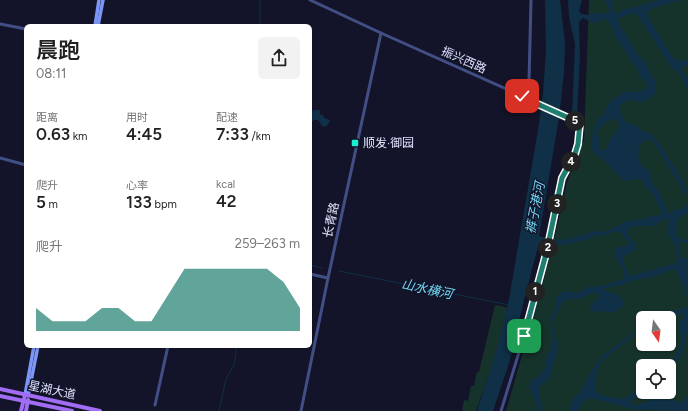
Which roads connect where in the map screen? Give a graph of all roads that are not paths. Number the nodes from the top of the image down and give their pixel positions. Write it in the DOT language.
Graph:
graph roads {
  1 [pos="99,0"];
  2 [pos="103,0"];
  3 [pos="310,0"];
  4 [pos="531,0"];
  5 [pos="0,24"];
  6 [pos="96,24"];
  7 [pos="97,24"];
  8 [pos="24,29"];
  9 [pos="381,33"];
  10 [pos="522,96"];
  11 [pos="0,158"];
  12 [pos="24,165"];
  13 [pos="312,274"];
  14 [pos="328,278"];
  15 [pos="34,348"];
  16 [pos="38,348"];
  17 [pos="168,348"];
  18 [pos="0,390"];
  19 [pos="27,395"];
  20 [pos="0,396"];
  21 [pos="25,401"];
  22 [pos="154,405"];
  23 [pos="21,411"];
  24 [pos="26,411"];
  25 [pos="72,411"];
  26 [pos="100,411"];
  27 [pos="301,411"];
  28 [pos="501,411"];
  1 -- 6 [label="main road"];
  2 -- 7 [label="main road"];
  3 -- 9 [label="street, 振兴西路"];
  4 -- 10 [label="street"];
  5 -- 8 [label="street"];
  9 -- 10 [label="street, 振兴西路"];
  9 -- 14 [label="street, 长青路"];
  10 -- 28 [label="street, 振兴西路"];
  11 -- 12 [label="street"];
  13 -- 14 [label="street"];
  14 -- 27 [label="street, 长青路"];
  15 -- 19 [label="main road"];
  16 -- 19 [label="main road"];
  17 -- 22 [label="street"];
  18 -- 19 [label="main road, 星湖大道"];
  19 -- 21 [label="main road"];
  19 -- 26 [label="main road, 星湖大道"];
  20 -- 21 [label="main road, 星湖大道"];
  21 -- 23 [label="main road"];
  21 -- 24 [label="main road"];
  21 -- 25 [label="main road, 星湖大道"];
}
